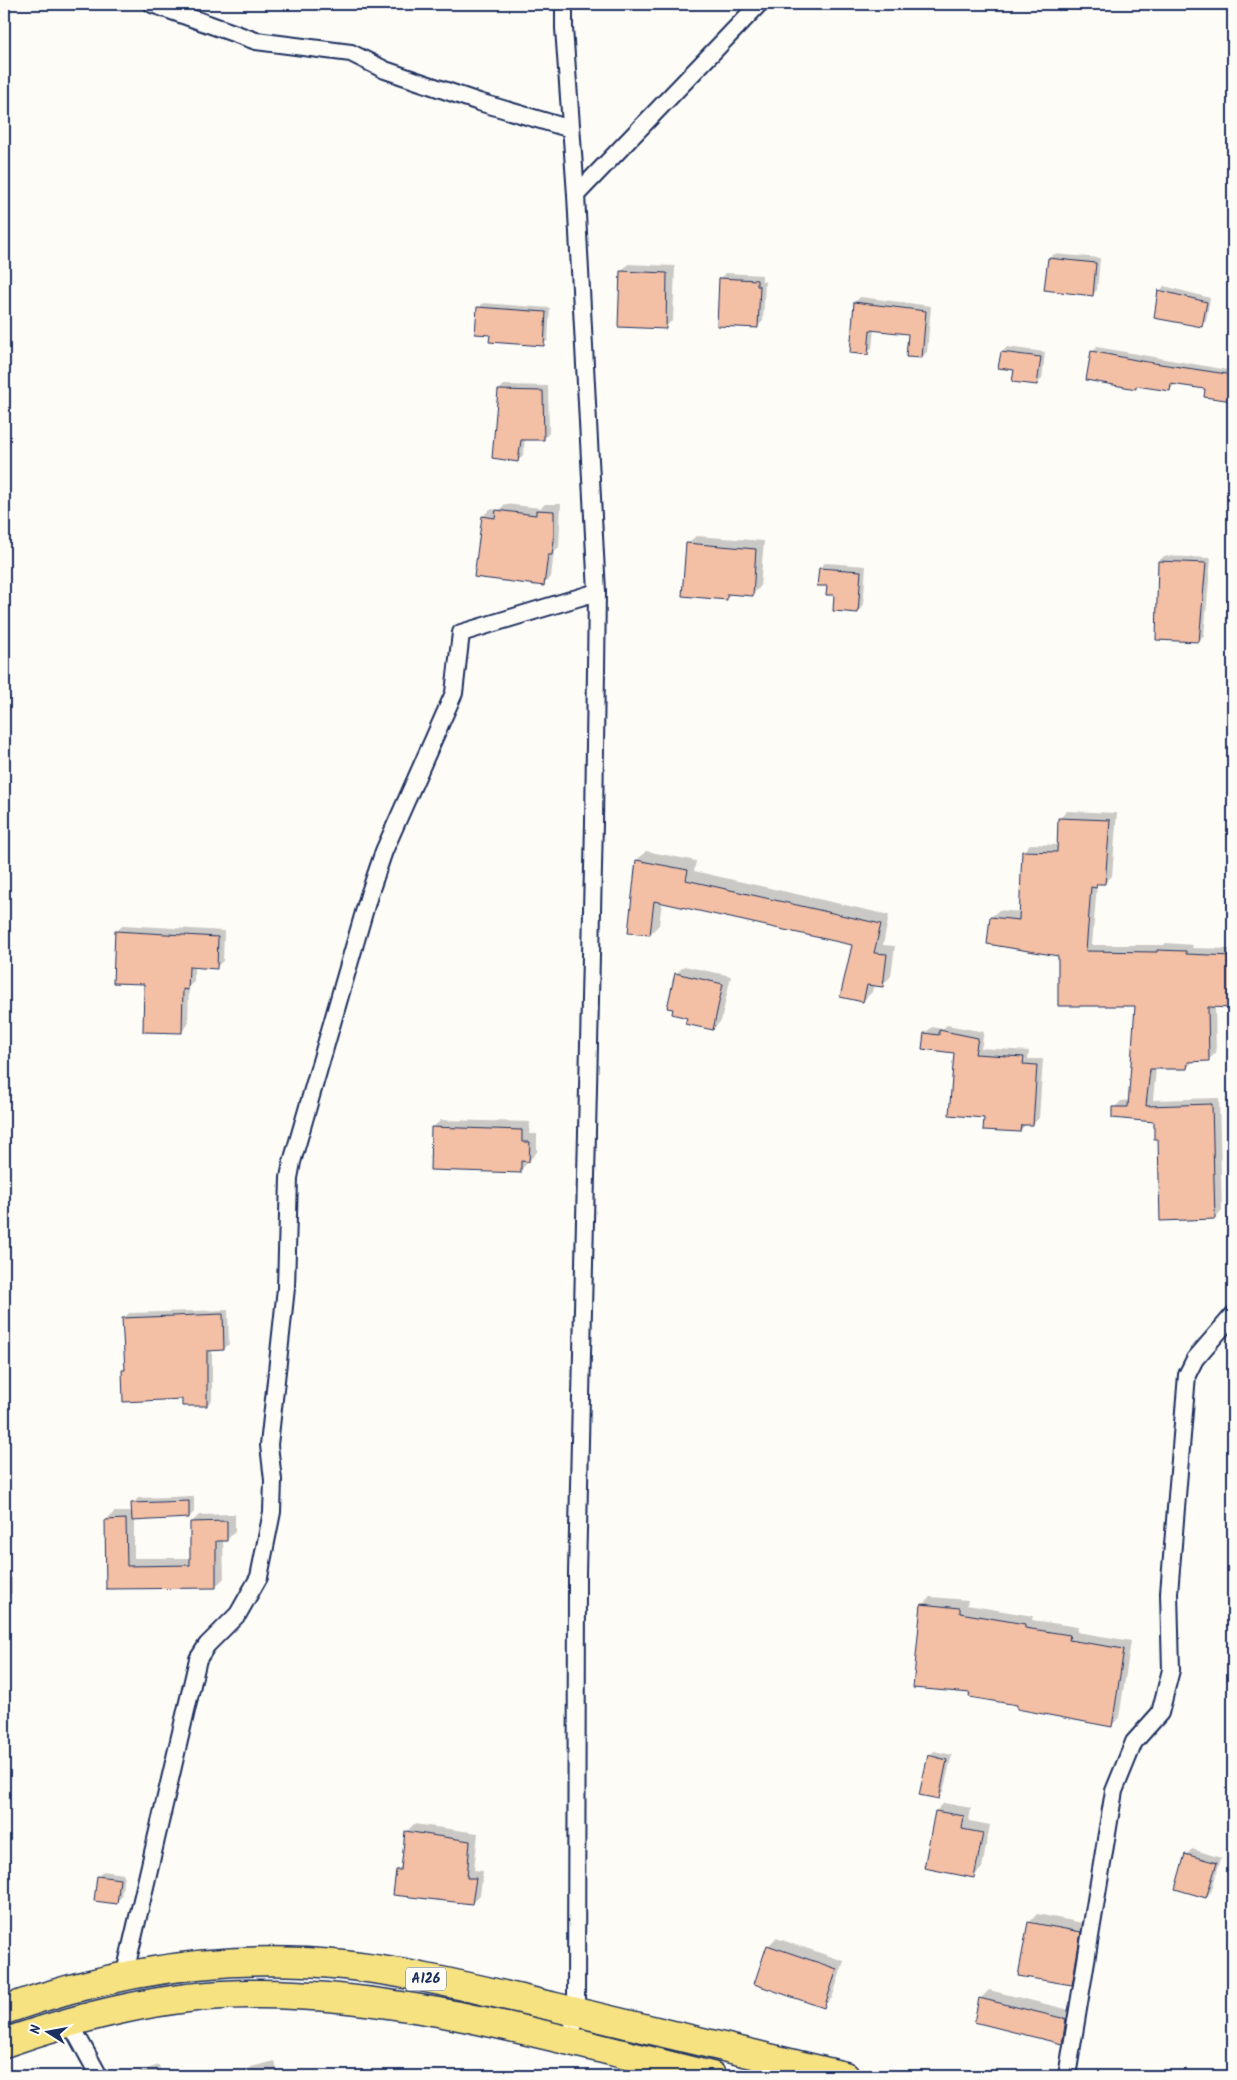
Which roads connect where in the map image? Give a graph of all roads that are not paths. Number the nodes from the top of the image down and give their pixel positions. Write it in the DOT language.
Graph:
graph roads {
  1 [pos="152,4"];
  2 [pos="564,4"];
  3 [pos="759,4"];
  4 [pos="571,129"];
  5 [pos="576,196"];
  6 [pos="597,592"];
  7 [pos="1233,1315"];
  8 [pos="124,1977"];
  9 [pos="4,2010"];
  10 [pos="576,2012"];
  11 [pos="69,2021"];
  12 [pos="570,2042"];
  13 [pos="4,2043"];
  14 [pos="99,2076"];
  15 [pos="712,2076"];
  16 [pos="844,2076"];
  17 [pos="1068,2076"];
  1 -- 4 [label="street"];
  2 -- 4 [label="street"];
  3 -- 5 [label="street"];
  4 -- 5 [label="street"];
  5 -- 6 [label="street"];
  6 -- 8 [label="street"];
  6 -- 10 [label="street"];
  7 -- 17 [label="street"];
  8 -- 9 [label="highway, A126"];
  8 -- 10 [label="highway, A126"];
  10 -- 12 [label="street"];
  10 -- 16 [label="highway, A126"];
  11 -- 12 [label="highway, A126"];
  11 -- 13 [label="highway, A126"];
  11 -- 14 [label="street"];
  12 -- 15 [label="highway, A126"];
}
